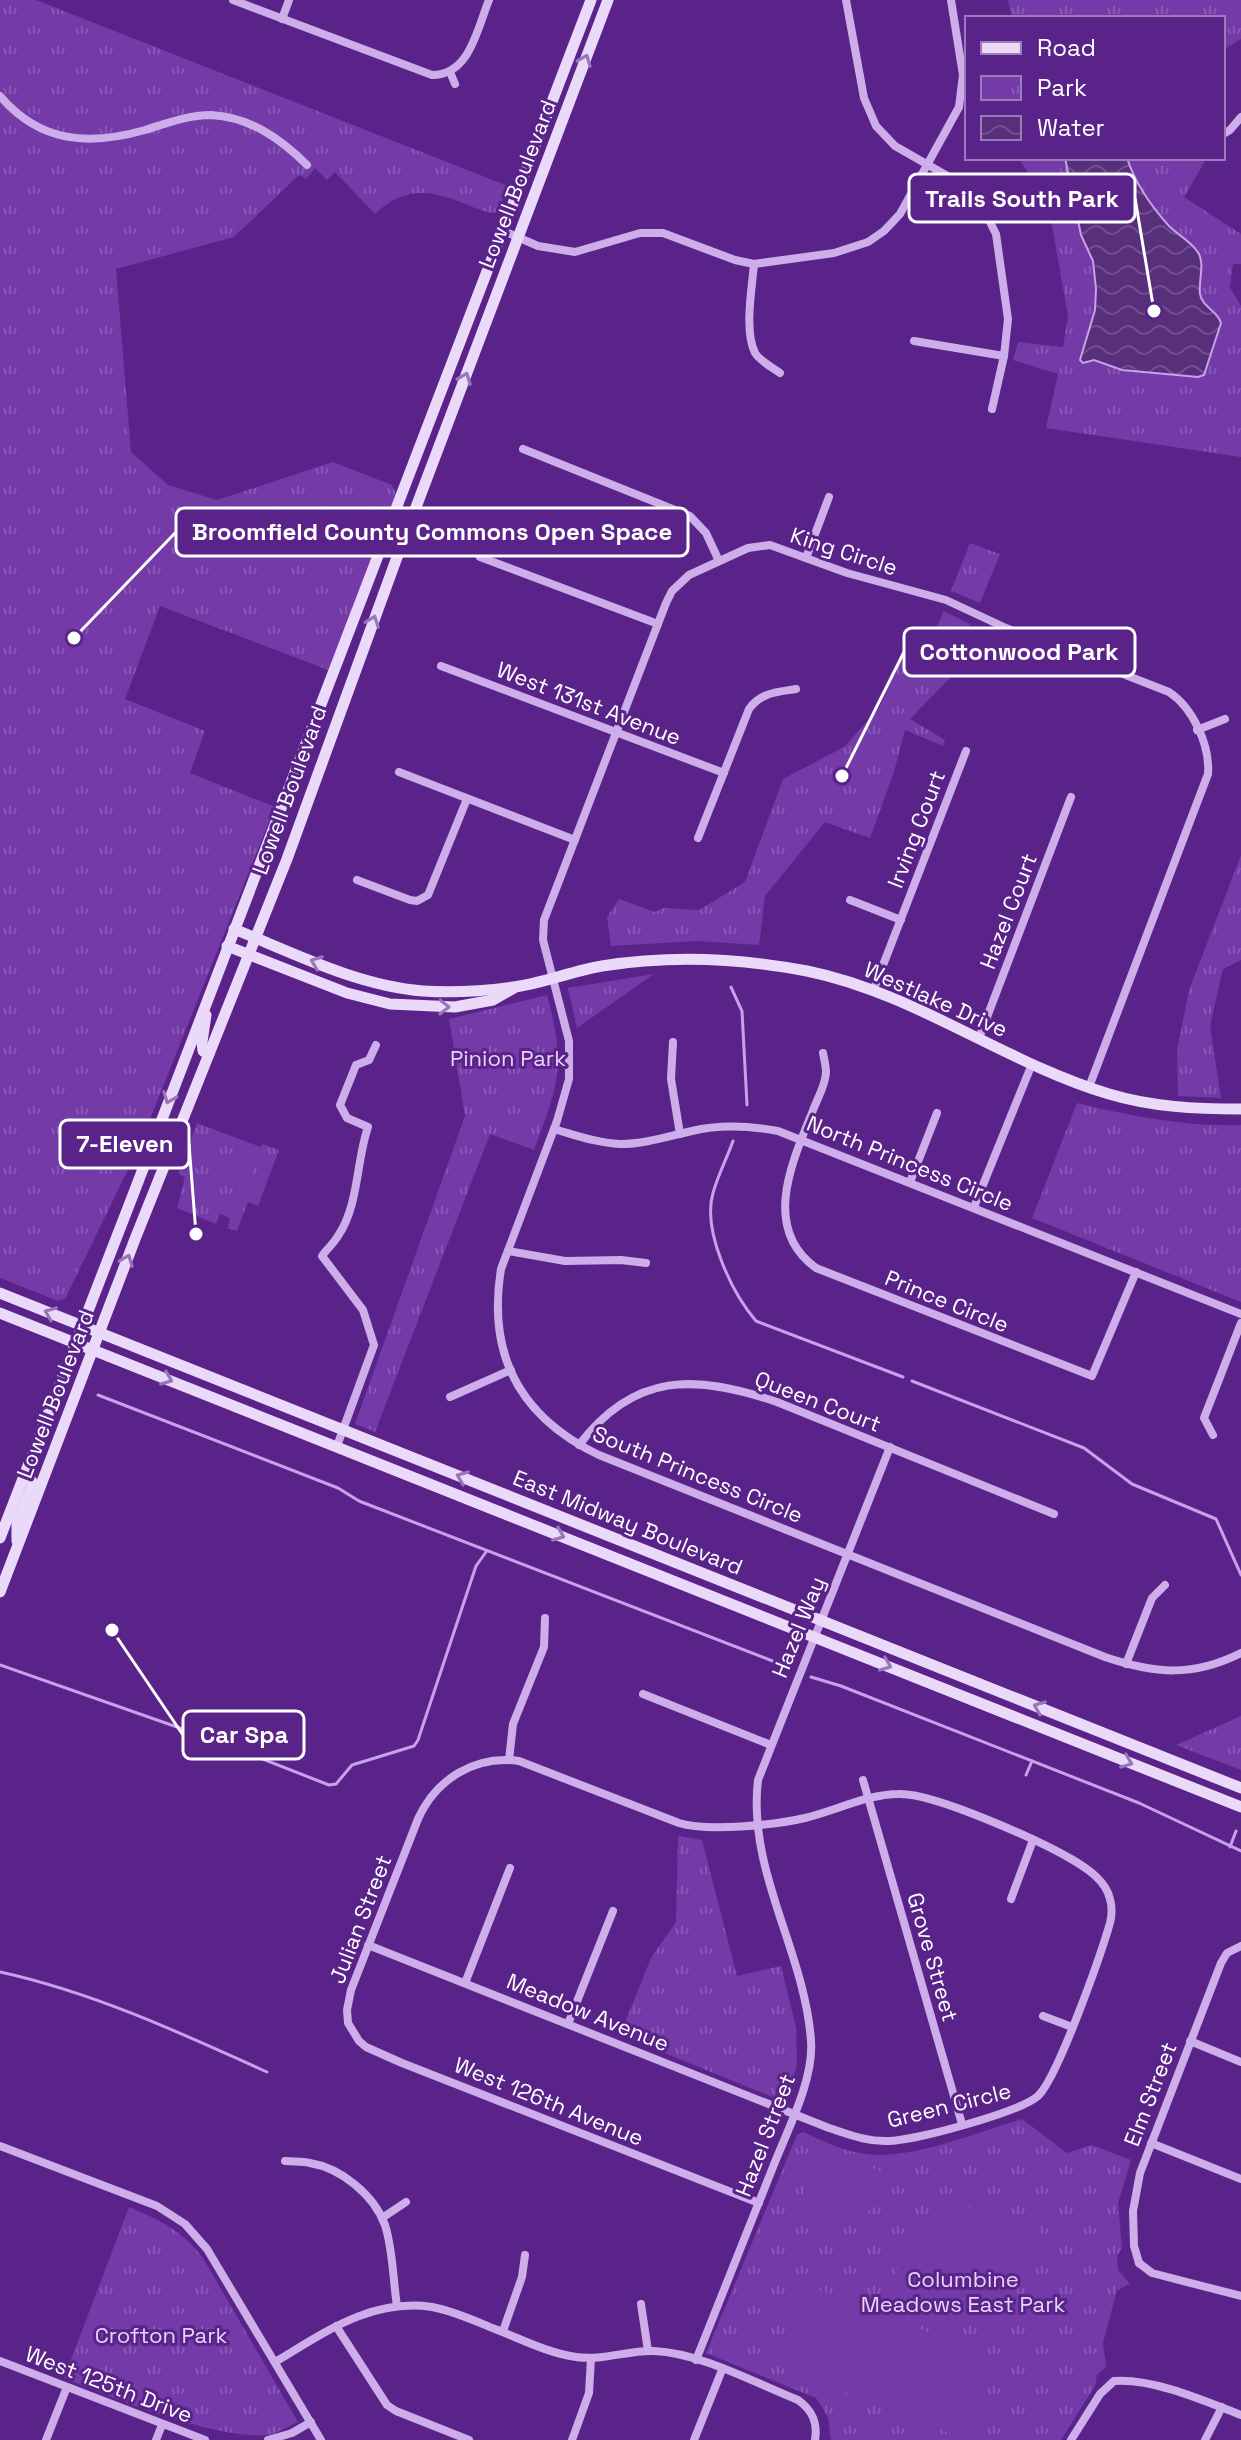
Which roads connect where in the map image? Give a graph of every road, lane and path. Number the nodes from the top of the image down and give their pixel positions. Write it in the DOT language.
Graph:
graph roads {
  1 [pos="233,0"];
  2 [pos="289,0"];
  3 [pos="489,0"];
  4 [pos="591,0"];
  5 [pos="608,0"];
  6 [pos="846,0"];
  7 [pos="951,0"];
  8 [pos="282,19"];
  9 [pos="450,72"];
  10 [pos="455,84"];
  11 [pos="0,96"];
  12 [pos="1241,117"];
  13 [pos="1225,133"];
  14 [pos="307,165"];
  15 [pos="929,165"];
  16 [pos="504,231"];
  17 [pos="518,238"];
  18 [pos="754,264"];
  19 [pos="914,341"];
  20 [pos="1004,356"];
  21 [pos="780,373"];
  22 [pos="992,409"];
  23 [pos="523,449"];
  24 [pos="406,484"];
  25 [pos="829,497"];
  26 [pos="480,557"];
  27 [pos="806,558"];
  28 [pos="396,560"];
  29 [pos="719,561"];
  30 [pos="658,624"];
  31 [pos="441,666"];
  32 [pos="796,689"];
  33 [pos="1225,719"];
  34 [pos="1197,730"];
  35 [pos="616,732"];
  36 [pos="966,751"];
  37 [pos="399,772"];
  38 [pos="724,773"];
  39 [pos="1071,797"];
  40 [pos="467,799"];
  41 [pos="698,838"];
  42 [pos="575,840"];
  43 [pos="357,880"];
  44 [pos="850,900"];
  45 [pos="901,920"];
  46 [pos="234,929"];
  47 [pos="254,938"];
  48 [pos="227,946"];
  49 [pos="248,954"];
  50 [pos="553,977"];
  51 [pos="212,985"];
  52 [pos="515,987"];
  53 [pos="873,991"];
  54 [pos="979,1038"];
  55 [pos="673,1042"];
  56 [pos="376,1045"];
  57 [pos="823,1053"];
  58 [pos="209,1054"];
  59 [pos="1032,1064"];
  60 [pos="1089,1087"];
  61 [pos="1241,1109"];
  62 [pos="937,1113"];
  63 [pos="554,1129"];
  64 [pos="680,1134"];
  65 [pos="801,1139"];
  66 [pos="910,1182"];
  67 [pos="974,1207"];
  68 [pos="508,1251"];
  69 [pos="646,1263"];
  70 [pos="1136,1272"];
  71 [pos="0,1293"];
  72 [pos="0,1313"];
  73 [pos="1241,1314"];
  74 [pos="1241,1323"];
  75 [pos="82,1326"];
  76 [pos="100,1333"];
  77 [pos="76,1343"];
  78 [pos="94,1350"];
  79 [pos="511,1370"];
  80 [pos="450,1397"];
  81 [pos="343,1429"];
  82 [pos="1213,1435"];
  83 [pos="579,1445"];
  84 [pos="337,1446"];
  85 [pos="890,1447"];
  86 [pos="25,1473"];
  87 [pos="1054,1514"];
  88 [pos="0,1538"];
  89 [pos="17,1550"];
  90 [pos="847,1554"];
  91 [pos="1165,1585"];
  92 [pos="0,1592"];
  93 [pos="545,1618"];
  94 [pos="820,1620"];
  95 [pos="814,1636"];
  96 [pos="1241,1653"];
  97 [pos="1126,1664"];
  98 [pos="643,1694"];
  99 [pos="771,1745"];
  100 [pos="509,1760"];
  101 [pos="863,1780"];
  102 [pos="1241,1788"];
  103 [pos="868,1800"];
  104 [pos="1241,1807"];
  105 [pos="757,1824"];
  106 [pos="1033,1840"];
  107 [pos="510,1868"];
  108 [pos="1011,1899"];
  109 [pos="613,1911"];
  110 [pos="1230,1935"];
  111 [pos="368,1945"];
  112 [pos="1238,1947"];
  113 [pos="465,1983"];
  114 [pos="347,2010"];
  115 [pos="1043,2016"];
  116 [pos="568,2024"];
  117 [pos="1072,2027"];
  118 [pos="1190,2041"];
  119 [pos="1241,2062"];
  120 [pos="794,2114"];
  121 [pos="962,2124"];
  122 [pos="1151,2143"];
  123 [pos="0,2146"];
  124 [pos="285,2161"];
  125 [pos="1241,2179"];
  126 [pos="406,2202"];
  127 [pos="759,2203"];
  128 [pos="382,2218"];
  129 [pos="525,2255"];
  130 [pos="1241,2296"];
  131 [pos="641,2304"];
  132 [pos="397,2306"];
  133 [pos="336,2326"];
  134 [pos="503,2331"];
  135 [pos="648,2351"];
  136 [pos="591,2358"];
  137 [pos="696,2360"];
  138 [pos="0,2361"];
  139 [pos="275,2362"];
  140 [pos="722,2370"];
  141 [pos="67,2387"];
  142 [pos="1222,2407"];
  143 [pos="1241,2415"];
  144 [pos="311,2422"];
  145 [pos="162,2425"];
  146 [pos="46,2440"];
  147 [pos="156,2440"];
  148 [pos="205,2440"];
  149 [pos="268,2440"];
  150 [pos="321,2440"];
  151 [pos="469,2440"];
  152 [pos="572,2440"];
  153 [pos="694,2440"];
  154 [pos="815,2440"];
  155 [pos="1071,2440"];
  156 [pos="1205,2440"];
  1 -- 8 [label="street"];
  2 -- 8 [label="street"];
  3 -- 9 [label="street"];
  4 -- 16 [label="main road, Lowell Boulevard"];
  17 -- 5 [label="main road, Lowell Boulevard, one-way"];
  6 -- 15 [label="street"];
  7 -- 15 [label="street"];
  8 -- 9 [label="street"];
  9 -- 10 [label="street"];
  11 -- 14 [label="street"];
  12 -- 13 [label="street"];
  15 -- 18 [label="street"];
  15 -- 20 [label="street"];
  16 -- 17 [label="street"];
  16 -- 24 [label="main road, Lowell Boulevard"];
  17 -- 18 [label="street"];
  28 -- 17 [label="main road, Lowell Boulevard, one-way"];
  18 -- 21 [label="street"];
  19 -- 20 [label="street"];
  20 -- 22 [label="street"];
  23 -- 29 [label="street"];
  24 -- 28 [label="main road"];
  24 -- 46 [label="main road, Lowell Boulevard"];
  25 -- 27 [label="street"];
  26 -- 30 [label="street"];
  27 -- 29 [label="street, King Circle"];
  27 -- 34 [label="street, King Circle"];
  47 -- 28 [label="main road, Lowell Boulevard, one-way"];
  29 -- 30 [label="street, King Circle"];
  30 -- 35 [label="street, King Circle"];
  31 -- 35 [label="street, West 131st Avenue"];
  32 -- 38 [label="street"];
  33 -- 34 [label="street"];
  34 -- 60 [label="street, King Circle"];
  35 -- 38 [label="street, West 131st Avenue"];
  35 -- 42 [label="street, King Circle"];
  36 -- 45 [label="street, Irving Court"];
  37 -- 40 [label="street"];
  38 -- 41 [label="street"];
  39 -- 54 [label="street, Hazel Court"];
  40 -- 42 [label="street"];
  40 -- 43 [label="street"];
  42 -- 50 [label="street, King Circle"];
  44 -- 45 [label="street, Irving Court"];
  45 -- 53 [label="street, Irving Court"];
  46 -- 47 [label="main road, Westlake Drive"];
  46 -- 48 [label="main road, Lowell Boulevard"];
  47 -- 49 [label="main road, Lowell Boulevard"];
  52 -- 47 [label="main road, Westlake Drive, one-way"];
  48 -- 49 [label="main road, Westlake Drive"];
  48 -- 51 [label="main road, Lowell Boulevard"];
  49 -- 52 [label="main road, Westlake Drive, one-way"];
  49 -- 58 [label="main road, Lowell Boulevard"];
  50 -- 52 [label="main road, Westlake Drive"];
  50 -- 53 [label="main road, Westlake Drive"];
  50 -- 63 [label="street, South Princess Circle"];
  51 -- 58 [label="main road"];
  51 -- 75 [label="main road, Lowell Boulevard, one-way"];
  53 -- 54 [label="main road, Westlake Drive"];
  54 -- 59 [label="main road, Westlake Drive"];
  55 -- 64 [label="street"];
  56 -- 81 [label="street"];
  57 -- 65 [label="street"];
  76 -- 58 [label="main road, Lowell Boulevard, one-way"];
  59 -- 60 [label="main road, Westlake Drive"];
  59 -- 67 [label="street"];
  60 -- 61 [label="main road, Westlake Drive"];
  62 -- 66 [label="street"];
  63 -- 64 [label="street, North Princess Circle"];
  63 -- 68 [label="street, South Princess Circle"];
  64 -- 65 [label="street, North Princess Circle"];
  65 -- 66 [label="street, North Princess Circle"];
  65 -- 70 [label="street, Prince Circle"];
  66 -- 67 [label="street, North Princess Circle"];
  67 -- 70 [label="street, North Princess Circle"];
  68 -- 69 [label="street"];
  68 -- 79 [label="street, South Princess Circle"];
  70 -- 73 [label="street, North Princess Circle"];
  75 -- 71 [label="main road, East Midway Boulevard, one-way"];
  72 -- 77 [label="main road, East Midway Boulevard"];
  74 -- 82 [label="street"];
  75 -- 76 [label="main road, East Midway Boulevard"];
  75 -- 77 [label="main road, Lowell Boulevard"];
  76 -- 78 [label="main road, Lowell Boulevard"];
  76 -- 81 [label="main road, East Midway Boulevard"];
  77 -- 78 [label="main road, East Midway Boulevard"];
  77 -- 86 [label="main road, Lowell Boulevard"];
  78 -- 84 [label="main road, East Midway Boulevard, one-way"];
  78 -- 89 [label="main road, Lowell Boulevard"];
  79 -- 80 [label="street"];
  79 -- 83 [label="street, South Princess Circle"];
  81 -- 84 [label="street"];
  94 -- 81 [label="main road, East Midway Boulevard, one-way"];
  83 -- 85 [label="street, Queen Court"];
  83 -- 90 [label="street, South Princess Circle"];
  84 -- 95 [label="main road, East Midway Boulevard, one-way"];
  85 -- 87 [label="street, Queen Court"];
  85 -- 90 [label="street, Hazel Way"];
  86 -- 88 [label="main road, Lowell Boulevard"];
  86 -- 89 [label="main road"];
  89 -- 92 [label="main road, Lowell Boulevard"];
  90 -- 94 [label="street, Hazel Way"];
  90 -- 97 [label="street, South Princess Circle"];
  91 -- 97 [label="street"];
  93 -- 100 [label="street"];
  94 -- 95 [label="street, Hazel Way"];
  102 -- 94 [label="main road, East Midway Boulevard, one-way"];
  95 -- 99 [label="street, Hazel Way"];
  95 -- 104 [label="main road, East Midway Boulevard, one-way"];
  96 -- 97 [label="street, South Princess Circle"];
  98 -- 99 [label="street"];
  99 -- 105 [label="street, Hazel Way"];
  100 -- 105 [label="street"];
  100 -- 111 [label="street, Julian Street"];
  101 -- 103 [label="street, Grove Street"];
  103 -- 105 [label="street"];
  103 -- 106 [label="street"];
  103 -- 121 [label="street, Grove Street"];
  105 -- 120 [label="street, Hazel Street"];
  106 -- 108 [label="street"];
  106 -- 117 [label="street, Green Circle"];
  107 -- 113 [label="street"];
  109 -- 116 [label="street"];
  110 -- 112 [label="street"];
  111 -- 113 [label="street, Meadow Avenue"];
  111 -- 114 [label="street, Julian Street"];
  112 -- 118 [label="street, Elm Street"];
  113 -- 116 [label="street, Meadow Avenue"];
  114 -- 127 [label="street, West 126th Avenue"];
  115 -- 117 [label="street"];
  116 -- 120 [label="street, Meadow Avenue"];
  117 -- 121 [label="street, Green Circle"];
  118 -- 119 [label="street"];
  118 -- 122 [label="street, Elm Street"];
  120 -- 121 [label="street, Green Circle"];
  120 -- 127 [label="street, Hazel Street"];
  122 -- 125 [label="street"];
  122 -- 130 [label="street, Elm Street"];
  123 -- 139 [label="street"];
  124 -- 128 [label="street"];
  126 -- 128 [label="street"];
  127 -- 137 [label="street, Hazel Street"];
  128 -- 132 [label="street"];
  129 -- 134 [label="street"];
  131 -- 135 [label="street"];
  132 -- 133 [label="street"];
  132 -- 134 [label="street"];
  133 -- 139 [label="street"];
  133 -- 151 [label="street"];
  134 -- 136 [label="street"];
  135 -- 136 [label="street"];
  135 -- 137 [label="street"];
  136 -- 152 [label="street"];
  137 -- 140 [label="street"];
  138 -- 141 [label="street, West 125th Drive"];
  139 -- 144 [label="street"];
  140 -- 153 [label="street"];
  140 -- 154 [label="street"];
  141 -- 145 [label="street, West 125th Drive"];
  141 -- 146 [label="street"];
  142 -- 143 [label="street"];
  142 -- 155 [label="street"];
  142 -- 156 [label="street"];
  144 -- 149 [label="street"];
  144 -- 150 [label="street"];
  145 -- 147 [label="street"];
  145 -- 148 [label="street, West 125th Drive"];
}
